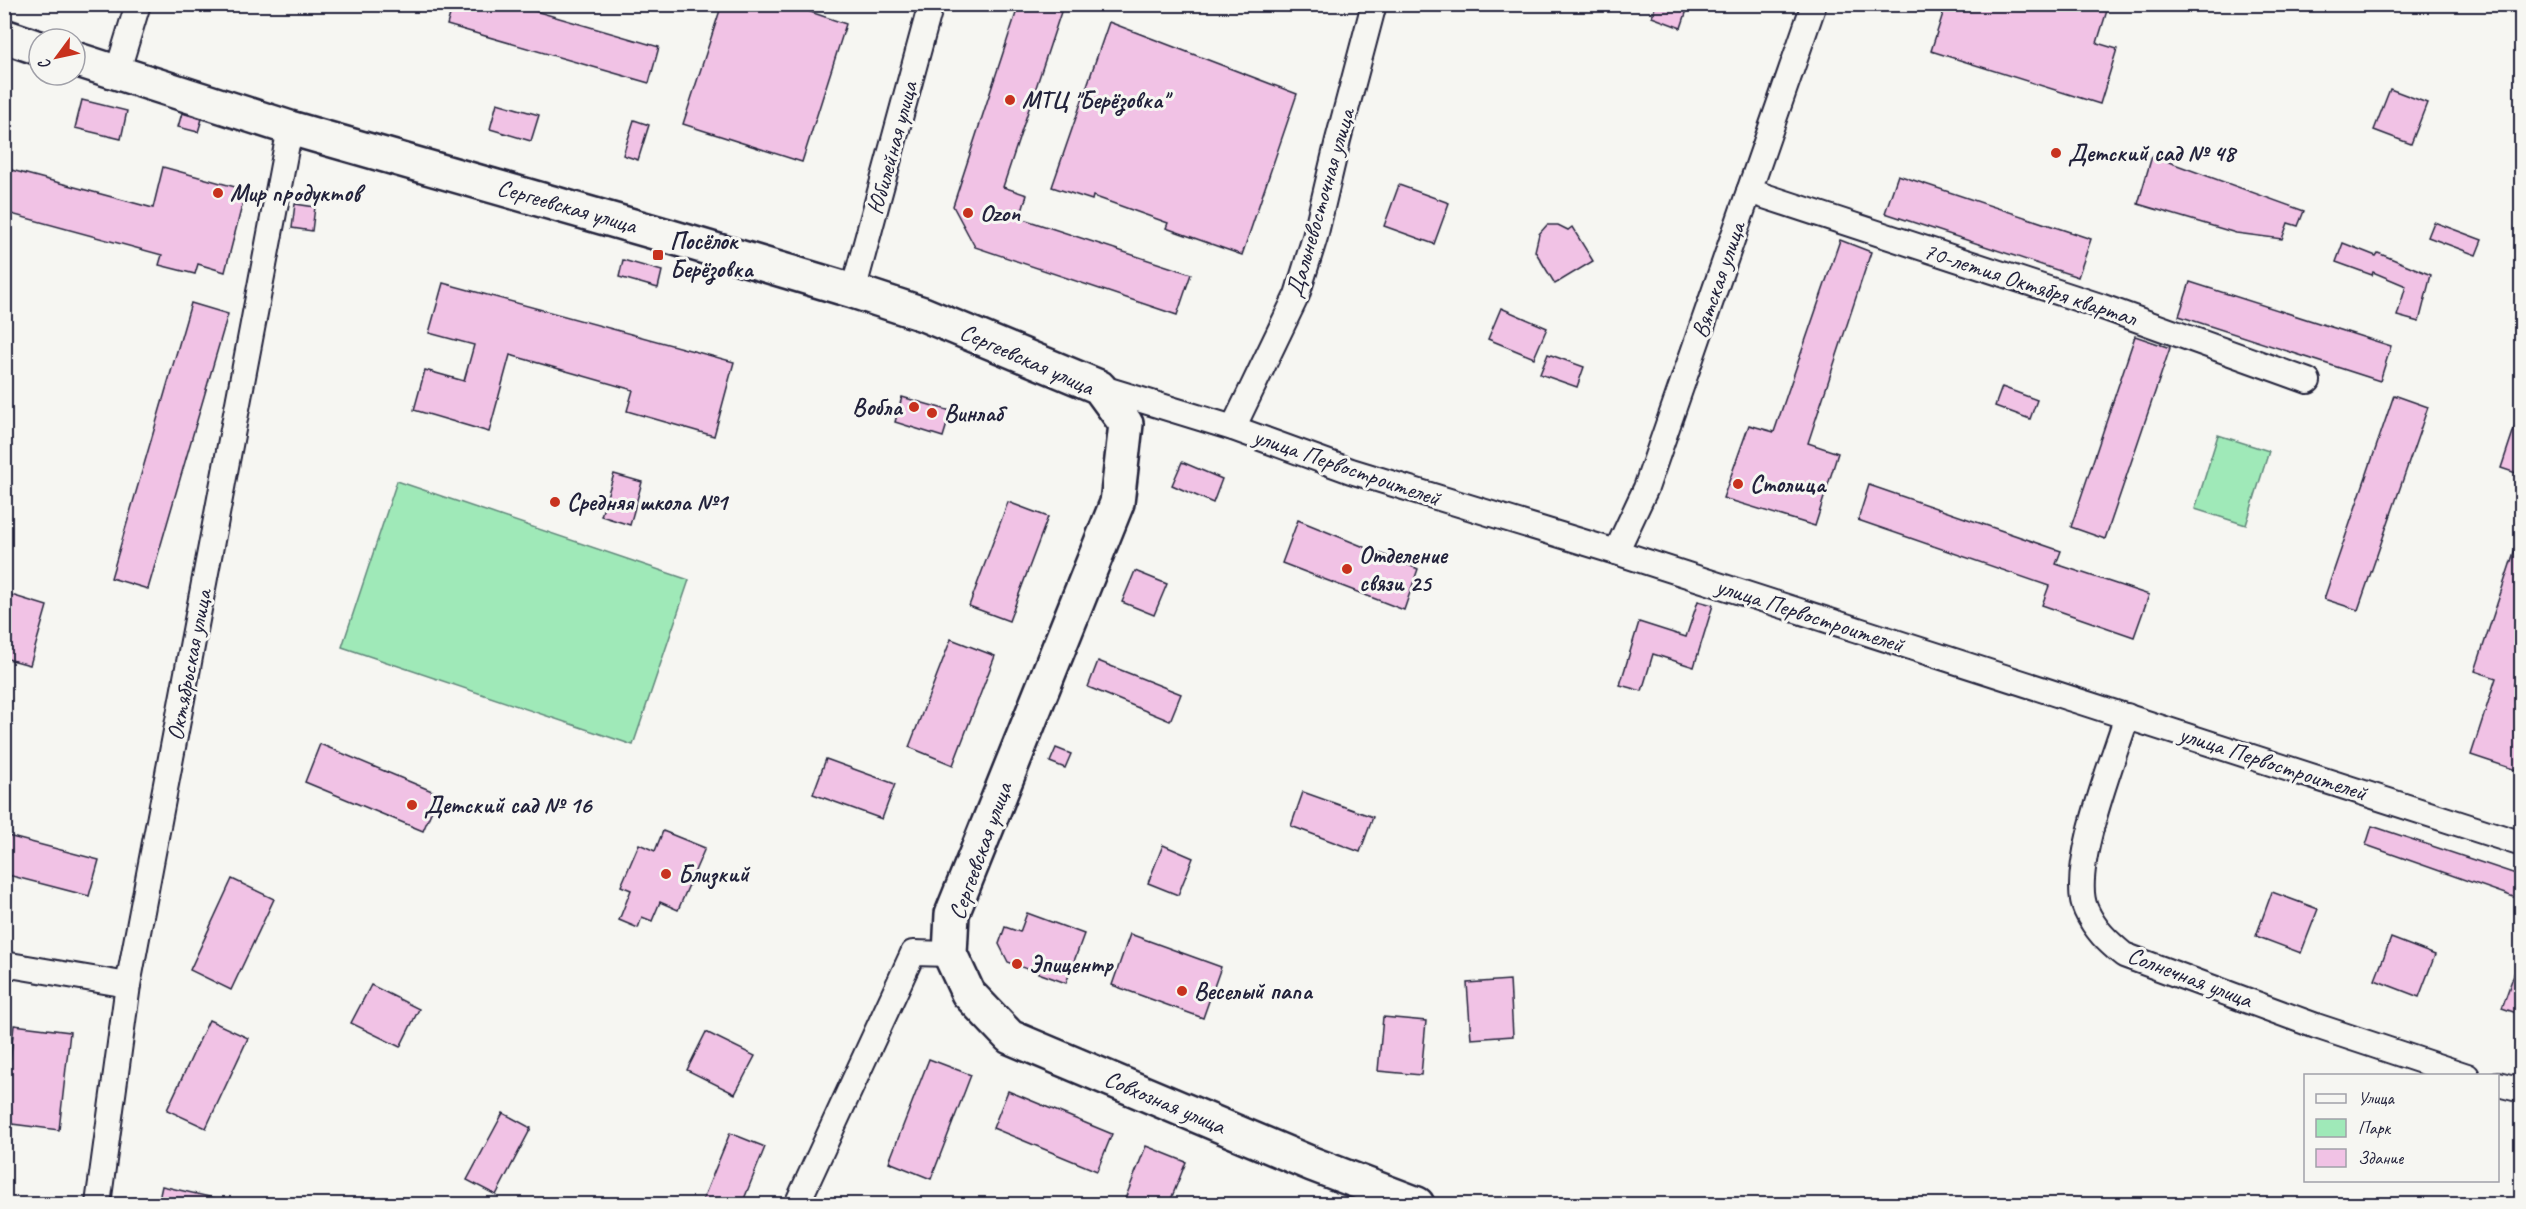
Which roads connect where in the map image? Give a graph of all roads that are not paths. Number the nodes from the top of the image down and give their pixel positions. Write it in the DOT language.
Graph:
graph roads {
  1 [pos="138,4"];
  2 [pos="932,4"];
  3 [pos="1374,4"];
  4 [pos="1814,4"];
  5 [pos="4,36"];
  6 [pos="27,44"];
  7 [pos="87,63"];
  8 [pos="117,73"];
  9 [pos="290,128"];
  10 [pos="1749,191"];
  11 [pos="853,291"];
  12 [pos="2308,381"];
  13 [pos="1099,387"];
  14 [pos="1233,428"];
  15 [pos="1616,552"];
  16 [pos="2127,716"];
  17 [pos="2522,844"];
  18 [pos="950,954"];
  19 [pos="4,964"];
  20 [pos="128,985"];
  21 [pos="2461,1074"];
  22 [pos="2499,1084"];
  23 [pos="2522,1090"];
  24 [pos="98,1204"];
  25 [pos="797,1204"];
  26 [pos="1417,1204"];
  1 -- 8 [label="street"];
  2 -- 11 [label="street, Юбилейная улица"];
  3 -- 14 [label="street, Дальневосточная улица"];
  4 -- 10 [label="street, Вятская улица"];
  5 -- 6 [label="main road"];
  7 -- 8 [label="main road, Сергеевская улица"];
  8 -- 9 [label="main road, Сергеевская улица"];
  9 -- 11 [label="main road, Сергеевская улица"];
  9 -- 20 [label="street, Октябрьская улица"];
  10 -- 12 [label="street, 70-летия Октября квартал"];
  10 -- 15 [label="street, Вятская улица"];
  11 -- 13 [label="main road, Сергеевская улица"];
  13 -- 14 [label="street, улица Первостроителей"];
  13 -- 18 [label="main road, Сергеевская улица"];
  14 -- 15 [label="street, улица Первостроителей"];
  15 -- 16 [label="street, улица Первостроителей"];
  16 -- 17 [label="street, улица Первостроителей"];
  16 -- 21 [label="street, Солнечная улица"];
  18 -- 25 [label="street, Сергеевская улица"];
  18 -- 26 [label="main road, Совхозная улица"];
  19 -- 20 [label="street"];
  20 -- 24 [label="street, Октябрьская улица"];
  22 -- 23 [label="street"];
}
